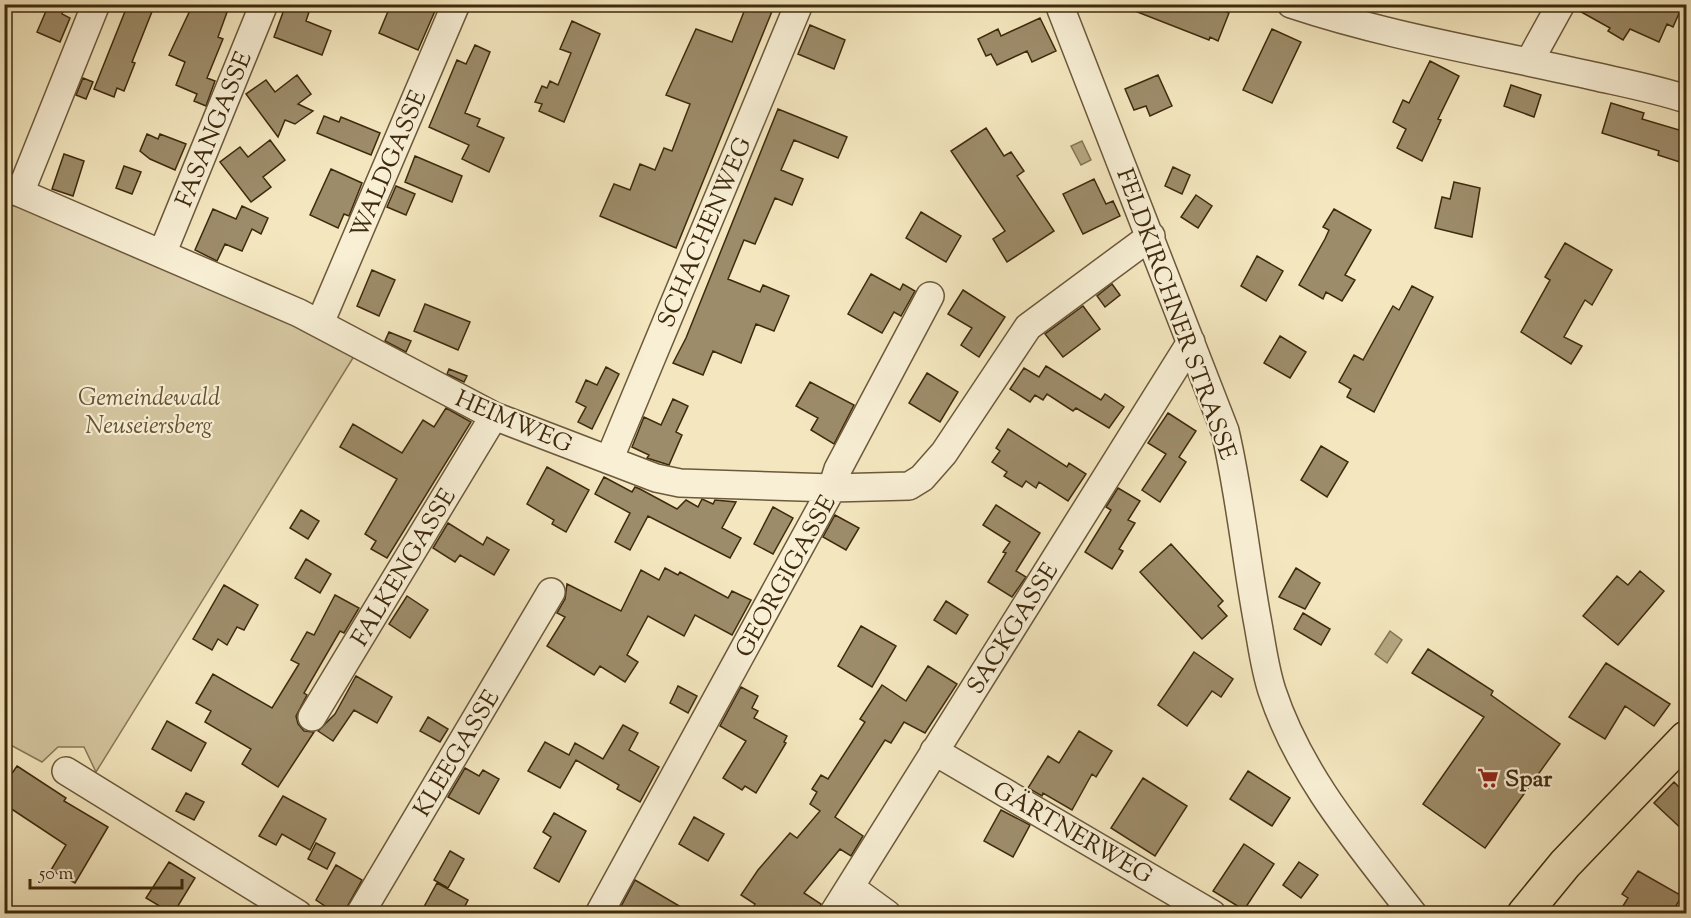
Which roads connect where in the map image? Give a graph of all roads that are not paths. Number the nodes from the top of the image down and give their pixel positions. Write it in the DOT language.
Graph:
graph roads {
  1 [pos="96,4"];
  2 [pos="264,4"];
  3 [pos="456,4"];
  4 [pos="799,4"];
  5 [pos="1059,4"];
  6 [pos="1291,4"];
  7 [pos="1562,4"];
  8 [pos="1339,12"];
  9 [pos="1529,62"];
  10 [pos="1685,93"];
  11 [pos="12,189"];
  12 [pos="1151,236"];
  13 [pos="162,254"];
  14 [pos="930,296"];
  15 [pos="320,323"];
  16 [pos="1191,342"];
  17 [pos="494,416"];
  18 [pos="609,460"];
  19 [pos="832,488"];
  20 [pos="551,592"];
  21 [pos="312,717"];
  22 [pos="1686,738"];
  23 [pos="934,751"];
  24 [pos="66,771"];
  25 [pos="850,887"];
  26 [pos="298,914"];
  27 [pos="360,914"];
  28 [pos="599,914"];
  29 [pos="833,914"];
  30 [pos="887,914"];
  31 [pos="1212,914"];
  32 [pos="1413,914"];
  33 [pos="1524,914"];
  1 -- 11 [label="street"];
  2 -- 13 [label="street, FASANGASSE"];
  3 -- 15 [label="street, WALDGASSE"];
  4 -- 18 [label="street, SCHACHENWEG"];
  5 -- 12 [label="street, FELDKIRCHNER STRASSE"];
  6 -- 8 [label="street"];
  7 -- 9 [label="street"];
  8 -- 9 [label="street"];
  9 -- 10 [label="street"];
  11 -- 13 [label="street, HEIMWEG"];
  12 -- 16 [label="street, FELDKIRCHNER STRASSE"];
  12 -- 19 [label="street, GEORGIGASSE"];
  13 -- 15 [label="street, HEIMWEG"];
  14 -- 19 [label="street"];
  15 -- 17 [label="street, HEIMWEG"];
  16 -- 23 [label="street, SACKGASSE"];
  16 -- 32 [label="street, FELDKIRCHNER STRASSE"];
  17 -- 18 [label="street, HEIMWEG"];
  17 -- 21 [label="street, FALKENGASSE"];
  18 -- 19 [label="street, HEIMWEG"];
  19 -- 28 [label="street, GEORGIGASSE"];
  20 -- 27 [label="street, KLEEGASSE"];
  22 -- 33 [label="main road"];
  23 -- 25 [label="street, SACKGASSE"];
  23 -- 31 [label="street, GÄRTNERWEG"];
  24 -- 26 [label="street"];
  25 -- 29 [label="street, SACKGASSE"];
  25 -- 30 [label="street"];
}
